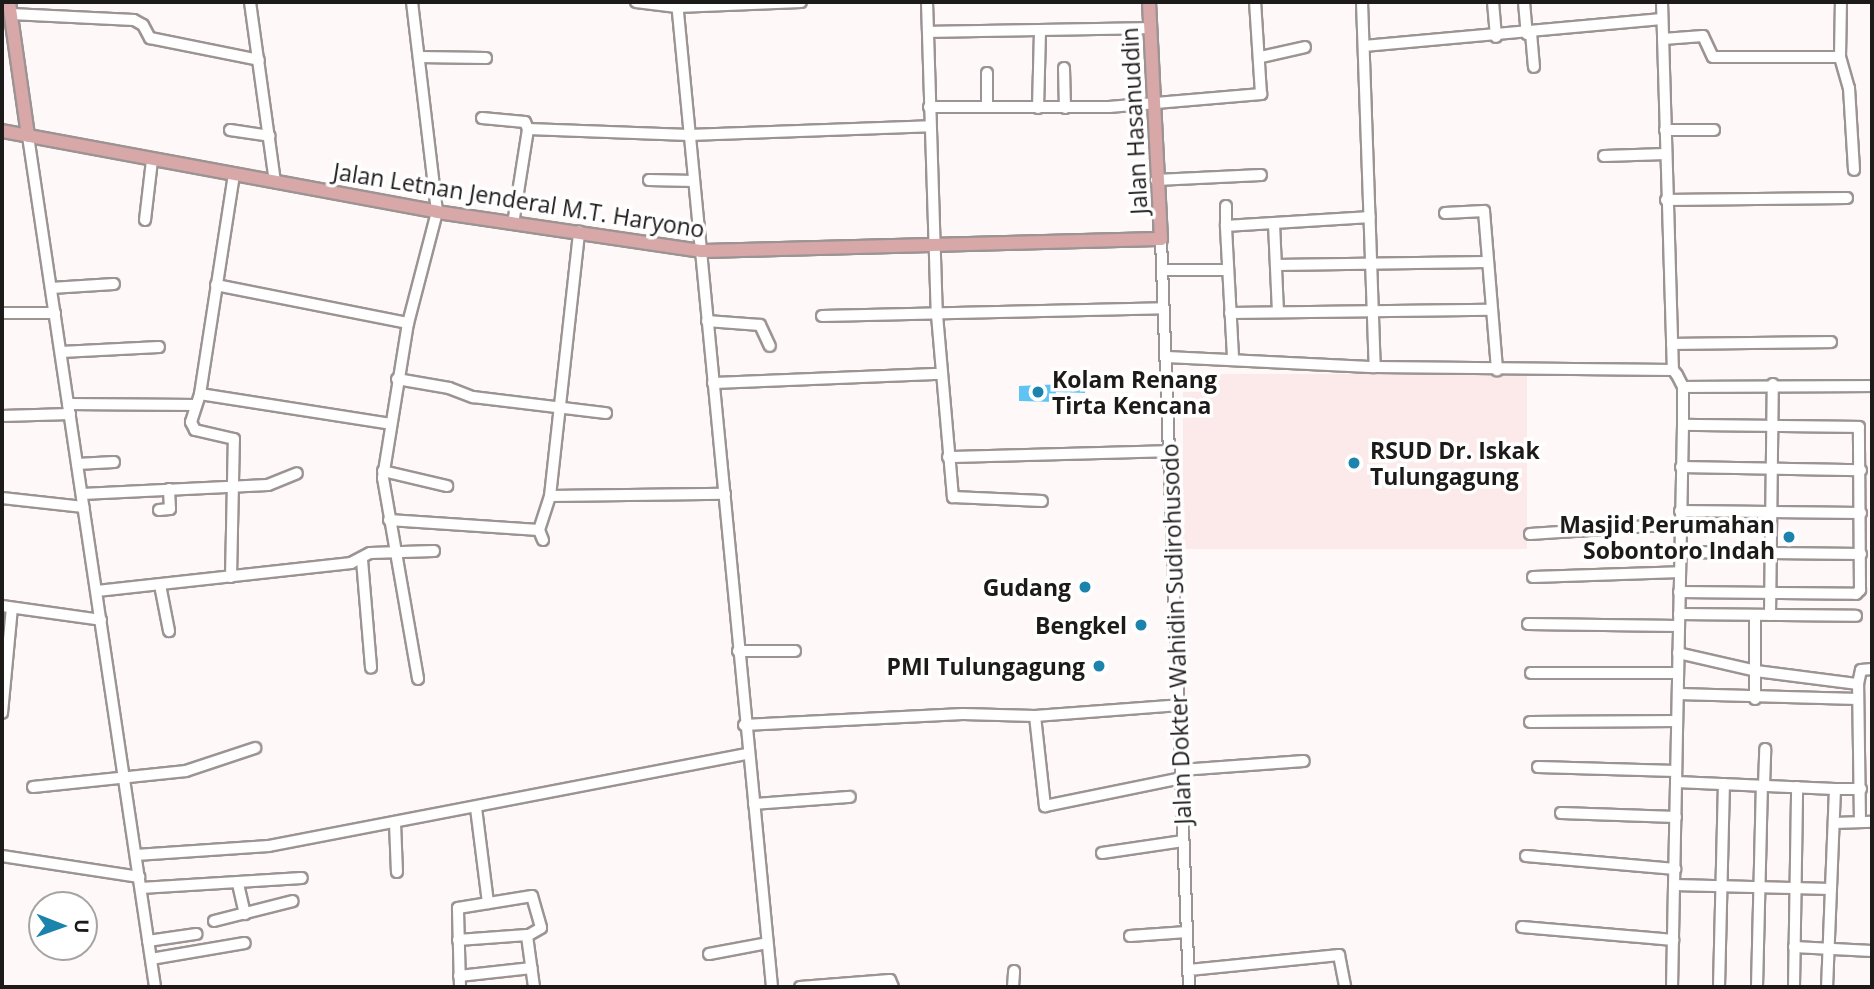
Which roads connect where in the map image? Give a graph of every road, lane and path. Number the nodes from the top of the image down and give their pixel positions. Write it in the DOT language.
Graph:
graph roads {
  1 [pos="250,2"];
  2 [pos="412,2"];
  3 [pos="636,2"];
  4 [pos="801,2"];
  5 [pos="927,2"];
  6 [pos="1149,2"];
  7 [pos="1255,2"];
  8 [pos="1362,2"];
  9 [pos="1493,2"];
  10 [pos="1524,2"];
  11 [pos="1662,2"];
  12 [pos="1841,2"];
  13 [pos="677,4"];
  14 [pos="10,8"];
  15 [pos="1662,19"];
  16 [pos="1150,28"];
  17 [pos="1040,30"];
  18 [pos="928,32"];
  19 [pos="1529,33"];
  20 [pos="1496,37"];
  21 [pos="1663,39"];
  22 [pos="1364,46"];
  23 [pos="1305,47"];
  24 [pos="418,57"];
  25 [pos="1261,57"];
  26 [pos="1840,57"];
  27 [pos="486,58"];
  28 [pos="258,60"];
  29 [pos="1534,67"];
  30 [pos="1064,68"];
  31 [pos="987,72"];
  32 [pos="1153,102"];
  33 [pos="929,107"];
  34 [pos="987,107"];
  35 [pos="1038,108"];
  36 [pos="1065,108"];
  37 [pos="482,118"];
  38 [pos="930,127"];
  39 [pos="528,129"];
  40 [pos="230,130"];
  41 [pos="1665,130"];
  42 [pos="1714,130"];
  43 [pos="2,131"];
  44 [pos="689,135"];
  45 [pos="28,136"];
  46 [pos="270,136"];
  47 [pos="1666,154"];
  48 [pos="1604,156"];
  49 [pos="152,160"];
  50 [pos="1854,170"];
  51 [pos="234,175"];
  52 [pos="1261,176"];
  53 [pos="649,180"];
  54 [pos="1156,180"];
  55 [pos="694,181"];
  56 [pos="275,182"];
  57 [pos="1847,198"];
  58 [pos="1666,200"];
  59 [pos="1226,206"];
  60 [pos="437,212"];
  61 [pos="1445,212"];
  62 [pos="1370,217"];
  63 [pos="145,220"];
  64 [pos="513,224"];
  65 [pos="1274,224"];
  66 [pos="1226,226"];
  67 [pos="579,232"];
  68 [pos="1161,239"];
  69 [pos="935,245"];
  70 [pos="701,251"];
  71 [pos="1372,262"];
  72 [pos="1487,262"];
  73 [pos="1276,265"];
  74 [pos="1227,270"];
  75 [pos="1162,271"];
  76 [pos="114,284"];
  77 [pos="216,285"];
  78 [pos="51,288"];
  79 [pos="1164,309"];
  80 [pos="1490,310"];
  81 [pos="1278,312"];
  82 [pos="1373,312"];
  83 [pos="2,313"];
  84 [pos="55,313"];
  85 [pos="1230,313"];
  86 [pos="937,315"];
  87 [pos="822,316"];
  88 [pos="707,321"];
  89 [pos="408,323"];
  90 [pos="1831,342"];
  91 [pos="1672,344"];
  92 [pos="770,346"];
  93 [pos="159,347"];
  94 [pos="61,352"];
  95 [pos="1233,357"];
  96 [pos="1167,358"];
  97 [pos="1375,367"];
  98 [pos="1497,370"];
  99 [pos="1672,370"];
  100 [pos="942,373"];
  101 [pos="397,379"];
  102 [pos="713,383"];
  103 [pos="1773,384"];
  104 [pos="1872,386"];
  105 [pos="1683,387"];
  106 [pos="198,399"];
  107 [pos="69,409"];
  108 [pos="560,410"];
  109 [pos="606,413"];
  110 [pos="2,415"];
  111 [pos="391,424"];
  112 [pos="1775,424"];
  113 [pos="1682,425"];
  114 [pos="1170,451"];
  115 [pos="948,457"];
  116 [pos="114,462"];
  117 [pos="78,464"];
  118 [pos="1681,467"];
  119 [pos="1774,468"];
  120 [pos="1861,470"];
  121 [pos="383,471"];
  122 [pos="297,473"];
  123 [pos="232,485"];
  124 [pos="447,486"];
  125 [pos="169,489"];
  126 [pos="82,494"];
  127 [pos="725,494"];
  128 [pos="550,496"];
  129 [pos="2,498"];
  130 [pos="1042,501"];
  131 [pos="84,507"];
  132 [pos="159,510"];
  133 [pos="1681,511"];
  134 [pos="1773,512"];
  135 [pos="1861,513"];
  136 [pos="389,520"];
  137 [pos="1680,524"];
  138 [pos="1530,534"];
  139 [pos="1865,550"];
  140 [pos="434,551"];
  141 [pos="393,552"];
  142 [pos="1680,552"];
  143 [pos="1771,553"];
  144 [pos="362,560"];
  145 [pos="1679,572"];
  146 [pos="231,577"];
  147 [pos="1533,577"];
  148 [pos="160,585"];
  149 [pos="97,591"];
  150 [pos="1679,592"];
  151 [pos="1770,593"];
  152 [pos="7,607"];
  153 [pos="1755,615"];
  154 [pos="1770,615"];
  155 [pos="1856,616"];
  156 [pos="101,620"];
  157 [pos="1679,620"];
  158 [pos="1528,624"];
  159 [pos="169,631"];
  160 [pos="738,650"];
  161 [pos="795,651"];
  162 [pos="1678,653"];
  163 [pos="371,668"];
  164 [pos="1872,668"];
  165 [pos="1756,671"];
  166 [pos="1531,673"];
  167 [pos="1678,673"];
  168 [pos="418,679"];
  169 [pos="1858,684"];
  170 [pos="1678,694"];
  171 [pos="1755,699"];
  172 [pos="1858,699"];
  173 [pos="1180,705"];
  174 [pos="2,713"];
  175 [pos="1035,716"];
  176 [pos="1677,721"];
  177 [pos="1530,722"];
  178 [pos="744,725"];
  179 [pos="1677,738"];
  180 [pos="1690,739"];
  181 [pos="255,748"];
  182 [pos="1765,749"];
  183 [pos="747,754"];
  184 [pos="1304,761"];
  185 [pos="1538,767"];
  186 [pos="1181,774"];
  187 [pos="124,776"];
  188 [pos="1676,777"];
  189 [pos="1724,784"];
  190 [pos="1763,786"];
  191 [pos="33,787"];
  192 [pos="1797,787"];
  193 [pos="1835,789"];
  194 [pos="1861,789"];
  195 [pos="850,797"];
  196 [pos="754,804"];
  197 [pos="476,808"];
  198 [pos="1561,813"];
  199 [pos="1675,817"];
  200 [pos="1866,822"];
  201 [pos="395,823"];
  202 [pos="1834,823"];
  203 [pos="1183,841"];
  204 [pos="1102,853"];
  205 [pos="136,855"];
  206 [pos="2,856"];
  207 [pos="1527,856"];
  208 [pos="1675,869"];
  209 [pos="397,872"];
  210 [pos="302,878"];
  211 [pos="140,883"];
  212 [pos="238,884"];
  213 [pos="1674,885"];
  214 [pos="1721,887"];
  215 [pos="1759,887"];
  216 [pos="1795,888"];
  217 [pos="1831,889"];
  218 [pos="293,901"];
  219 [pos="488,903"];
  220 [pos="245,914"];
  221 [pos="214,921"];
  222 [pos="1522,927"];
  223 [pos="1187,932"];
  224 [pos="196,934"];
  225 [pos="527,935"];
  226 [pos="1130,936"];
  227 [pos="458,940"];
  228 [pos="1673,940"];
  229 [pos="148,941"];
  230 [pos="245,943"];
  231 [pos="767,943"];
  232 [pos="1794,947"];
  233 [pos="1828,947"];
  234 [pos="1872,951"];
  235 [pos="709,954"];
  236 [pos="151,959"];
  237 [pos="532,968"];
  238 [pos="1189,970"];
  239 [pos="1014,971"];
  240 [pos="459,982"];
  241 [pos="155,987"];
  242 [pos="534,987"];
  243 [pos="772,987"];
  244 [pos="800,987"];
  245 [pos="893,987"];
  246 [pos="1013,987"];
  247 [pos="1189,987"];
  248 [pos="1345,987"];
  249 [pos="1672,987"];
  250 [pos="1719,987"];
  251 [pos="1757,987"];
  252 [pos="1794,987"];
  253 [pos="1827,987"];
  1 -- 28 [label="street"];
  2 -- 24 [label="street"];
  3 -- 13 [label="street"];
  4 -- 13 [label="street"];
  5 -- 18 [label="street"];
  6 -- 16 [label="main road, Jalan Hasanuddin"];
  7 -- 25 [label="street"];
  8 -- 22 [label="street"];
  9 -- 20 [label="street"];
  10 -- 19 [label="street"];
  11 -- 15 [label="street"];
  12 -- 26 [label="street"];
  13 -- 44 [label="street"];
  14 -- 28 [label="street"];
  14 -- 45 [label="main road"];
  15 -- 19 [label="street"];
  15 -- 21 [label="street"];
  16 -- 17 [label="street"];
  16 -- 32 [label="main road, Jalan Hasanuddin"];
  17 -- 18 [label="street"];
  17 -- 35 [label="street"];
  18 -- 33 [label="street"];
  19 -- 20 [label="street"];
  19 -- 29 [label="street"];
  20 -- 22 [label="street"];
  21 -- 26 [label="street"];
  21 -- 41 [label="street"];
  22 -- 62 [label="street"];
  23 -- 25 [label="street"];
  24 -- 27 [label="street"];
  24 -- 60 [label="street"];
  25 -- 32 [label="street"];
  26 -- 50 [label="street"];
  28 -- 46 [label="street"];
  30 -- 36 [label="street"];
  31 -- 34 [label="street"];
  32 -- 36 [label="street"];
  32 -- 54 [label="main road, Jalan Hasanuddin"];
  33 -- 34 [label="street"];
  33 -- 38 [label="street"];
  34 -- 35 [label="street"];
  35 -- 36 [label="street"];
  37 -- 39 [label="street"];
  38 -- 44 [label="street"];
  38 -- 69 [label="street"];
  39 -- 44 [label="street"];
  39 -- 64 [label="street"];
  40 -- 46 [label="street"];
  41 -- 42 [label="street"];
  41 -- 47 [label="street"];
  43 -- 45 [label="main road, Jalan Letnan Jenderal M.T. Haryono"];
  44 -- 55 [label="street"];
  45 -- 49 [label="main road, Jalan Letnan Jenderal M.T. Haryono"];
  45 -- 78 [label="street"];
  46 -- 56 [label="street"];
  47 -- 48 [label="street"];
  47 -- 58 [label="street"];
  49 -- 51 [label="main road, Jalan Letnan Jenderal M.T. Haryono"];
  49 -- 63 [label="street"];
  51 -- 56 [label="main road, Jalan Letnan Jenderal M.T. Haryono"];
  51 -- 77 [label="street"];
  52 -- 54 [label="street"];
  53 -- 55 [label="street"];
  54 -- 68 [label="main road, Jalan Hasanuddin"];
  55 -- 70 [label="street"];
  56 -- 60 [label="main road, Jalan Letnan Jenderal M.T. Haryono"];
  57 -- 58 [label="street"];
  58 -- 91 [label="street"];
  59 -- 66 [label="street"];
  60 -- 64 [label="main road, Jalan Letnan Jenderal M.T. Haryono"];
  60 -- 89 [label="street"];
  61 -- 72 [label="street"];
  62 -- 65 [label="street"];
  62 -- 71 [label="street"];
  64 -- 67 [label="main road, Jalan Letnan Jenderal M.T. Haryono"];
  65 -- 66 [label="street"];
  65 -- 73 [label="street"];
  66 -- 74 [label="street"];
  67 -- 70 [label="main road, Jalan Letnan Jenderal M.T. Haryono"];
  67 -- 108 [label="street"];
  68 -- 69 [label="main road, Jalan Letnan Jenderal M.T. Haryono"];
  68 -- 75 [label="street, Jalan Dokter Wahidin Sudirohusodo"];
  69 -- 70 [label="main road, Jalan Letnan Jenderal M.T. Haryono"];
  69 -- 86 [label="street"];
  70 -- 88 [label="street"];
  71 -- 72 [label="street"];
  71 -- 73 [label="street"];
  71 -- 82 [label="street"];
  72 -- 80 [label="street"];
  73 -- 81 [label="street"];
  74 -- 75 [label="street"];
  74 -- 85 [label="street"];
  75 -- 79 [label="street, Jalan Dokter Wahidin Sudirohusodo"];
  76 -- 78 [label="street"];
  77 -- 89 [label="street"];
  77 -- 106 [label="street"];
  78 -- 84 [label="street"];
  79 -- 86 [label="street"];
  79 -- 96 [label="street, Jalan Dokter Wahidin Sudirohusodo"];
  80 -- 82 [label="street"];
  80 -- 98 [label="street"];
  81 -- 82 [label="street"];
  81 -- 85 [label="street"];
  82 -- 97 [label="street"];
  83 -- 84 [label="street"];
  84 -- 94 [label="street"];
  85 -- 95 [label="street"];
  86 -- 87 [label="street"];
  86 -- 100 [label="street"];
  88 -- 92 [label="street"];
  88 -- 102 [label="street"];
  89 -- 101 [label="street"];
  90 -- 91 [label="street"];
  91 -- 99 [label="street"];
  93 -- 94 [label="street"];
  94 -- 107 [label="street"];
  96 -- 97 [label="street"];
  96 -- 114 [label="street, Jalan Dokter Wahidin Sudirohusodo"];
  97 -- 98 [label="street"];
  98 -- 99 [label="street"];
  99 -- 105 [label="street"];
  100 -- 102 [label="street"];
  100 -- 115 [label="street"];
  101 -- 108 [label="street"];
  101 -- 111 [label="street"];
  102 -- 127 [label="street"];
  103 -- 104 [label="street"];
  103 -- 105 [label="street"];
  103 -- 112 [label="street"];
  105 -- 113 [label="street"];
  106 -- 107 [label="street"];
  106 -- 111 [label="street"];
  106 -- 123 [label="street"];
  107 -- 110 [label="street"];
  107 -- 117 [label="street"];
  108 -- 109 [label="street"];
  108 -- 128 [label="street"];
  111 -- 121 [label="street"];
  112 -- 113 [label="street"];
  112 -- 119 [label="street"];
  112 -- 120 [label="street"];
  113 -- 118 [label="street"];
  114 -- 115 [label="street"];
  114 -- 173 [label="street, Jalan Dokter Wahidin Sudirohusodo"];
  115 -- 130 [label="street"];
  116 -- 117 [label="street"];
  117 -- 126 [label="street"];
  118 -- 119 [label="street"];
  118 -- 133 [label="street"];
  119 -- 120 [label="street"];
  119 -- 134 [label="street"];
  120 -- 135 [label="street"];
  121 -- 124 [label="street"];
  121 -- 136 [label="street"];
  122 -- 123 [label="street"];
  123 -- 125 [label="street"];
  123 -- 146 [label="street"];
  125 -- 126 [label="street"];
  125 -- 132 [label="street"];
  126 -- 131 [label="street"];
  127 -- 128 [label="street"];
  127 -- 160 [label="street"];
  128 -- 136 [label="street"];
  129 -- 131 [label="street"];
  131 -- 149 [label="street"];
  133 -- 134 [label="street"];
  133 -- 137 [label="street"];
  134 -- 135 [label="street"];
  134 -- 143 [label="street"];
  135 -- 139 [label="street"];
  136 -- 141 [label="street"];
  137 -- 138 [label="street"];
  137 -- 142 [label="street"];
  139 -- 143 [label="street"];
  139 -- 151 [label="street"];
  140 -- 141 [label="street"];
  141 -- 144 [label="street"];
  141 -- 168 [label="street"];
  142 -- 143 [label="street"];
  142 -- 145 [label="street"];
  143 -- 151 [label="street"];
  144 -- 146 [label="street"];
  144 -- 163 [label="street"];
  145 -- 147 [label="street"];
  145 -- 150 [label="street"];
  146 -- 148 [label="street"];
  148 -- 149 [label="street"];
  148 -- 159 [label="street"];
  149 -- 156 [label="street"];
  150 -- 151 [label="street"];
  150 -- 157 [label="street"];
  151 -- 154 [label="street"];
  152 -- 156 [label="street"];
  152 -- 174 [label="street"];
  153 -- 154 [label="street"];
  153 -- 157 [label="street"];
  153 -- 165 [label="street"];
  154 -- 155 [label="street"];
  156 -- 187 [label="street"];
  157 -- 158 [label="street"];
  157 -- 162 [label="street"];
  160 -- 161 [label="street"];
  160 -- 178 [label="street"];
  162 -- 165 [label="street"];
  162 -- 167 [label="street"];
  164 -- 169 [label="street"];
  165 -- 169 [label="street"];
  165 -- 171 [label="street"];
  166 -- 167 [label="street"];
  167 -- 170 [label="street"];
  169 -- 172 [label="street"];
  170 -- 171 [label="street"];
  170 -- 176 [label="street"];
  171 -- 172 [label="street"];
  172 -- 194 [label="street"];
  173 -- 175 [label="street"];
  173 -- 186 [label="street, Jalan Dokter Wahidin Sudirohusodo"];
  175 -- 178 [label="street"];
  175 -- 186 [label="street"];
  176 -- 177 [label="street"];
  176 -- 179 [label="street"];
  178 -- 183 [label="street"];
  179 -- 180 [label="street"];
  179 -- 188 [label="street"];
  181 -- 187 [label="street"];
  182 -- 190 [label="street"];
  183 -- 196 [label="street"];
  183 -- 197 [label="street"];
  184 -- 186 [label="street"];
  185 -- 188 [label="street"];
  186 -- 203 [label="street, Jalan Dokter Wahidin Sudirohusodo"];
  187 -- 191 [label="street"];
  187 -- 205 [label="street"];
  188 -- 189 [label="street"];
  188 -- 199 [label="street"];
  189 -- 190 [label="street"];
  189 -- 214 [label="street"];
  190 -- 192 [label="street"];
  190 -- 215 [label="street"];
  192 -- 193 [label="street"];
  192 -- 216 [label="street"];
  193 -- 194 [label="street"];
  193 -- 202 [label="street"];
  194 -- 200 [label="street"];
  195 -- 196 [label="street"];
  196 -- 231 [label="street"];
  197 -- 201 [label="street"];
  197 -- 219 [label="street"];
  198 -- 199 [label="street"];
  199 -- 208 [label="street"];
  200 -- 202 [label="street"];
  201 -- 205 [label="street"];
  201 -- 209 [label="street"];
  202 -- 217 [label="street"];
  203 -- 204 [label="street"];
  203 -- 223 [label="street, Jalan Dokter Wahidin Sudirohusodo"];
  205 -- 211 [label="street"];
  206 -- 211 [label="street"];
  207 -- 208 [label="street"];
  208 -- 213 [label="street"];
  210 -- 212 [label="street"];
  211 -- 212 [label="street"];
  211 -- 229 [label="street"];
  212 -- 220 [label="street"];
  213 -- 214 [label="street"];
  213 -- 228 [label="street"];
  214 -- 215 [label="street"];
  214 -- 250 [label="street"];
  215 -- 216 [label="street"];
  215 -- 251 [label="street"];
  216 -- 217 [label="street"];
  216 -- 232 [label="street"];
  217 -- 233 [label="street"];
  218 -- 220 [label="street"];
  219 -- 225 [label="street"];
  219 -- 227 [label="street"];
  220 -- 221 [label="street"];
  222 -- 228 [label="street"];
  223 -- 226 [label="street"];
  223 -- 238 [label="street, Jalan Dokter Wahidin Sudirohusodo"];
  224 -- 229 [label="street"];
  225 -- 227 [label="street"];
  225 -- 237 [label="street"];
  227 -- 240 [label="street"];
  228 -- 249 [label="street"];
  229 -- 236 [label="street"];
  230 -- 236 [label="street"];
  231 -- 235 [label="street"];
  231 -- 243 [label="street"];
  232 -- 233 [label="street"];
  232 -- 252 [label="street"];
  233 -- 234 [label="street"];
  233 -- 253 [label="street"];
  236 -- 241 [label="street"];
  237 -- 240 [label="street"];
  237 -- 242 [label="street"];
  238 -- 247 [label="street, Jalan Dokter Wahidin Sudirohusodo"];
  238 -- 248 [label="street"];
  239 -- 246 [label="street"];
  244 -- 245 [label="street"];
}
